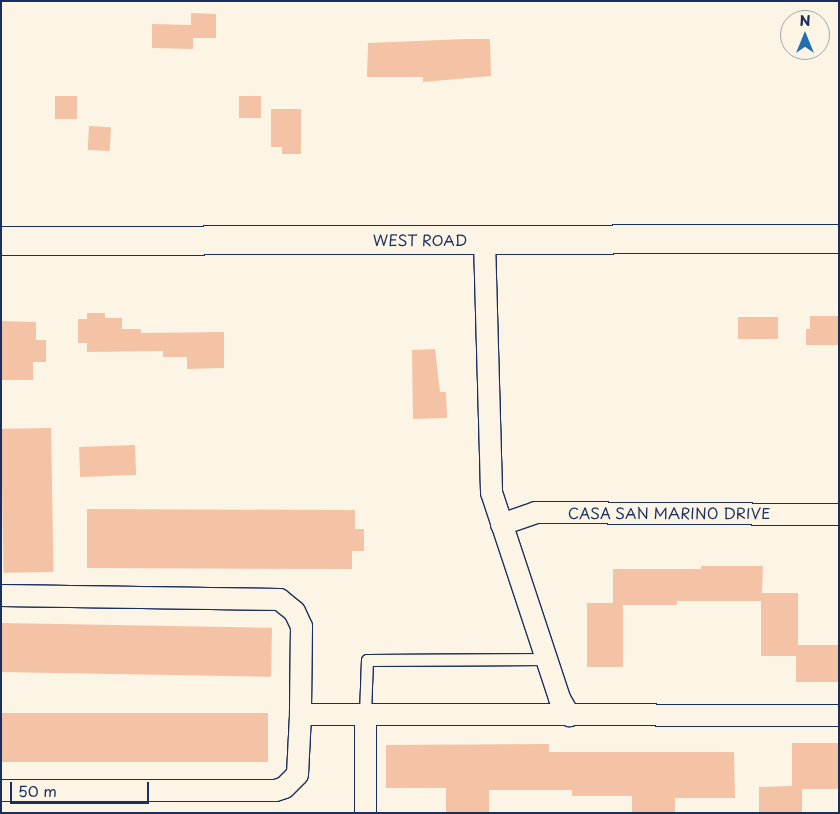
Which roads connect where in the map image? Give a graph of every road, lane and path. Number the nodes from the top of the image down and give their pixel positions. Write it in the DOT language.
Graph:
graph roads {
  1 [pos="839,238"];
  2 [pos="484,240"];
  3 [pos="1,241"];
  4 [pos="839,514"];
  5 [pos="500,524"];
  6 [pos="1,596"];
  7 [pos="546,659"];
  8 [pos="300,714"];
  9 [pos="365,714"];
  10 [pos="569,715"];
  11 [pos="839,715"];
  12 [pos="1,790"];
  13 [pos="365,813"];
  1 -- 2 [label="street, WEST ROAD"];
  2 -- 3 [label="street, WEST ROAD"];
  2 -- 5 [label="street"];
  4 -- 5 [label="street, CASA SAN MARINO DRIVE"];
  5 -- 7 [label="street"];
  6 -- 8 [label="street"];
  7 -- 9 [label="lane"];
  7 -- 10 [label="street"];
  8 -- 9 [label="street"];
  8 -- 12 [label="street"];
  9 -- 10 [label="street"];
  9 -- 13 [label="street"];
  10 -- 11 [label="street"];
}
